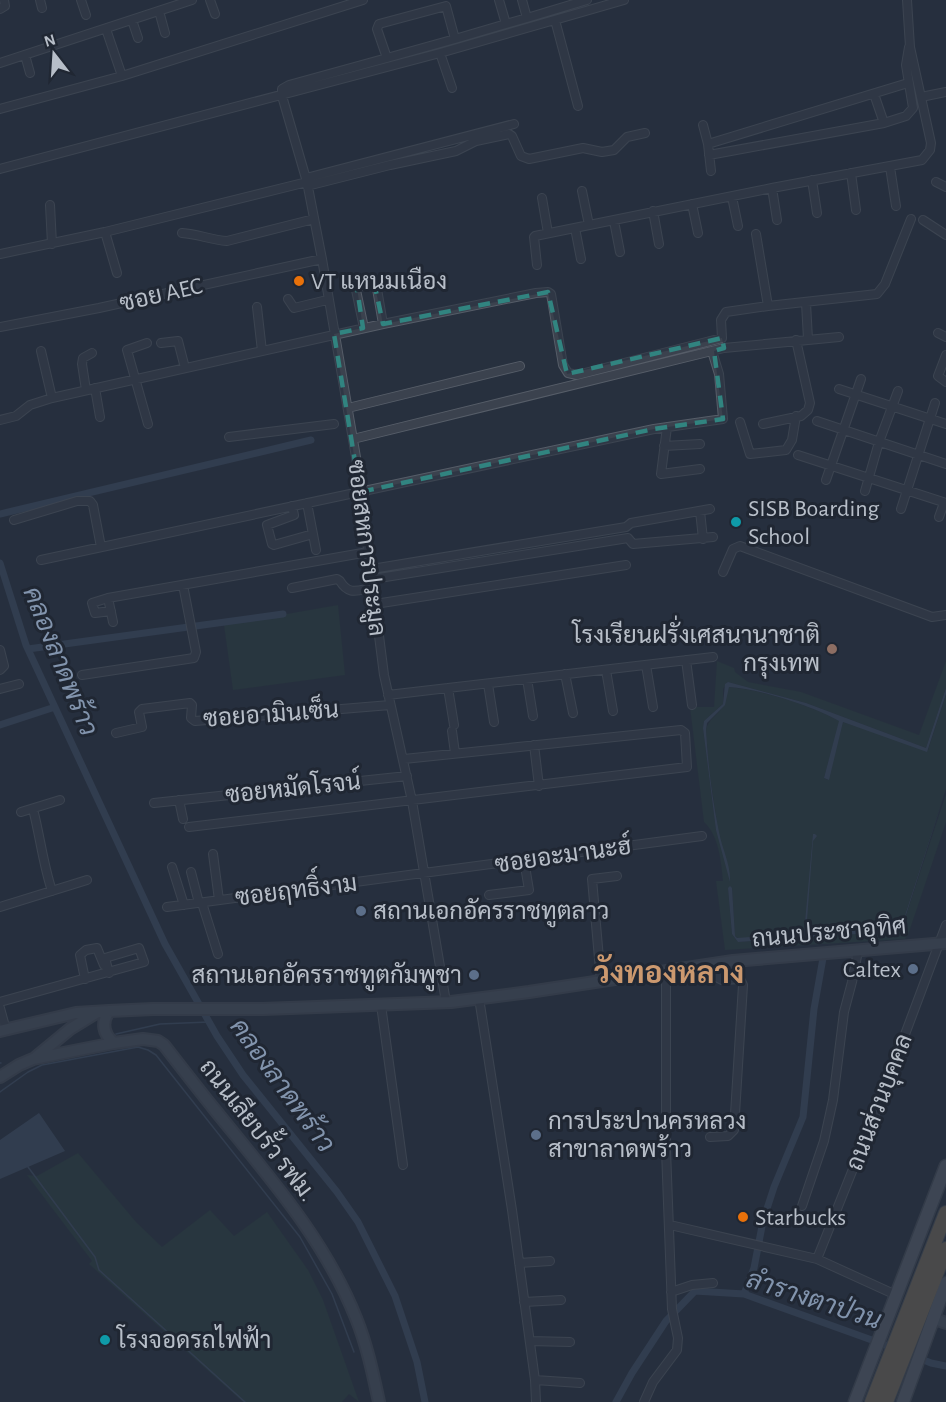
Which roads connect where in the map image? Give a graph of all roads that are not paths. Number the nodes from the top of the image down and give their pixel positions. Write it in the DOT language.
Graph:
graph roads {
  1 [pos="4,0"];
  2 [pos="81,0"];
  3 [pos="192,0"];
  4 [pos="210,0"];
  5 [pos="363,0"];
  6 [pos="499,0"];
  7 [pos="522,0"];
  8 [pos="587,0"];
  9 [pos="624,0"];
  10 [pos="907,0"];
  11 [pos="0,9"];
  12 [pos="159,11"];
  13 [pos="215,14"];
  14 [pos="86,15"];
  15 [pos="527,18"];
  16 [pos="132,20"];
  17 [pos="555,21"];
  18 [pos="506,24"];
  19 [pos="106,29"];
  20 [pos="165,33"];
  21 [pos="138,39"];
  22 [pos="455,39"];
  23 [pos="909,46"];
  24 [pos="440,53"];
  25 [pos="25,55"];
  26 [pos="387,58"];
  27 [pos="0,63"];
  28 [pos="30,73"];
  29 [pos="123,76"];
  30 [pos="908,83"];
  31 [pos="452,88"];
  32 [pos="946,92"];
  33 [pos="874,94"];
  34 [pos="282,96"];
  35 [pos="921,97"];
  36 [pos="578,106"];
  37 [pos="0,109"];
  38 [pos="884,123"];
  39 [pos="514,124"];
  40 [pos="703,124"];
  41 [pos="645,133"];
  42 [pos="708,144"];
  43 [pos="709,155"];
  44 [pos="890,167"];
  45 [pos="0,169"];
  46 [pos="711,171"];
  47 [pos="851,173"];
  48 [pos="812,180"];
  49 [pos="306,182"];
  50 [pos="936,182"];
  51 [pos="946,187"];
  52 [pos="772,188"];
  53 [pos="582,191"];
  54 [pos="732,197"];
  55 [pos="542,198"];
  56 [pos="692,204"];
  57 [pos="50,205"];
  58 [pos="896,206"];
  59 [pos="856,210"];
  60 [pos="653,211"];
  61 [pos="817,213"];
  62 [pos="314,219"];
  63 [pos="911,219"];
  64 [pos="777,220"];
  65 [pos="923,220"];
  66 [pos="614,221"];
  67 [pos="589,225"];
  68 [pos="738,226"];
  69 [pos="575,228"];
  70 [pos="105,232"];
  71 [pos="549,233"];
  72 [pos="698,233"];
  73 [pos="182,234"];
  74 [pos="756,234"];
  75 [pos="946,235"];
  76 [pos="52,244"];
  77 [pos="659,244"];
  78 [pos="620,252"];
  79 [pos="0,254"];
  80 [pos="321,259"];
  81 [pos="581,259"];
  82 [pos="537,265"];
  83 [pos="117,273"];
  84 [pos="288,299"];
  85 [pos="327,300"];
  86 [pos="807,303"];
  87 [pos="768,306"];
  88 [pos="257,307"];
  89 [pos="383,324"];
  90 [pos="0,327"];
  91 [pos="364,328"];
  92 [pos="334,334"];
  93 [pos="839,337"];
  94 [pos="722,338"];
  95 [pos="808,339"];
  96 [pos="796,340"];
  97 [pos="147,343"];
  98 [pos="161,343"];
  99 [pos="724,348"];
  100 [pos="41,351"];
  101 [pos="262,351"];
  102 [pos="712,351"];
  103 [pos="92,353"];
  104 [pos="946,354"];
  105 [pos="520,366"];
  106 [pos="185,368"];
  107 [pos="861,378"];
  108 [pos="134,380"];
  109 [pos="946,382"];
  110 [pos="95,388"];
  111 [pos="839,389"];
  112 [pos="86,390"];
  113 [pos="898,391"];
  114 [pos="855,394"];
  115 [pos="52,398"];
  116 [pos="935,403"];
  117 [pos="892,406"];
  118 [pos="348,408"];
  119 [pos="796,416"];
  120 [pos="100,417"];
  121 [pos="929,418"];
  122 [pos="0,420"];
  123 [pos="817,421"];
  124 [pos="740,422"];
  125 [pos="148,424"];
  126 [pos="334,424"];
  127 [pos="763,424"];
  128 [pos="946,424"];
  129 [pos="667,427"];
  130 [pos="844,430"];
  131 [pos="229,437"];
  132 [pos="353,439"];
  133 [pos="879,442"];
  134 [pos="700,444"];
  135 [pos="664,446"];
  136 [pos="917,455"];
  137 [pos="798,456"];
  138 [pos="946,464"];
  139 [pos="831,466"];
  140 [pos="700,469"];
  141 [pos="868,478"];
  142 [pos="826,480"];
  143 [pos="906,490"];
  144 [pos="865,491"];
  145 [pos="360,492"];
  146 [pos="307,503"];
  147 [pos="945,503"];
  148 [pos="292,506"];
  149 [pos="901,508"];
  150 [pos="710,509"];
  151 [pos="700,511"];
  152 [pos="939,517"];
  153 [pos="14,520"];
  154 [pos="626,527"];
  155 [pos="313,534"];
  156 [pos="713,537"];
  157 [pos="628,538"];
  158 [pos="703,539"];
  159 [pos="546,541"];
  160 [pos="101,547"];
  161 [pos="316,550"];
  162 [pos="549,551"];
  163 [pos="368,552"];
  164 [pos="458,556"];
  165 [pos="41,560"];
  166 [pos="407,564"];
  167 [pos="460,565"];
  168 [pos="626,565"];
  169 [pos="372,569"];
  170 [pos="723,572"];
  171 [pos="409,574"];
  172 [pos="373,584"];
  173 [pos="183,585"];
  174 [pos="292,588"];
  175 [pos="108,598"];
  176 [pos="375,604"];
  177 [pos="111,611"];
  178 [pos="946,615"];
  179 [pos="113,622"];
  180 [pos="0,650"];
  181 [pos="712,657"];
  182 [pos="686,660"];
  183 [pos="646,665"];
  184 [pos="0,670"];
  185 [pos="606,670"];
  186 [pos="566,674"];
  187 [pos="82,675"];
  188 [pos="527,679"];
  189 [pos="19,684"];
  190 [pos="488,684"];
  191 [pos="448,688"];
  192 [pos="0,689"];
  193 [pos="388,695"];
  194 [pos="390,705"];
  195 [pos="692,705"];
  196 [pos="653,707"];
  197 [pos="613,711"];
  198 [pos="573,713"];
  199 [pos="533,716"];
  200 [pos="494,722"];
  201 [pos="116,733"];
  202 [pos="534,745"];
  203 [pos="455,753"];
  204 [pos="404,759"];
  205 [pos="407,776"];
  206 [pos="539,786"];
  207 [pos="60,800"];
  208 [pos="180,800"];
  209 [pos="412,801"];
  210 [pos="154,803"];
  211 [pos="33,809"];
  212 [pos="21,812"];
  213 [pos="183,819"];
  214 [pos="189,827"];
  215 [pos="702,836"];
  216 [pos="213,854"];
  217 [pos="524,860"];
  218 [pos="172,867"];
  219 [pos="191,872"];
  220 [pos="425,873"];
  221 [pos="617,876"];
  222 [pos="87,880"];
  223 [pos="52,891"];
  224 [pos="489,895"];
  225 [pos="219,900"];
  226 [pos="201,903"];
  227 [pos="184,905"];
  228 [pos="0,907"];
  229 [pos="167,907"];
  230 [pos="946,925"];
  231 [pos="943,944"];
  232 [pos="858,951"];
  233 [pos="218,954"];
  234 [pos="715,963"];
  235 [pos="666,970"];
  236 [pos="108,973"];
  237 [pos="85,979"];
  238 [pos="601,981"];
  239 [pos="479,998"];
  240 [pos="0,1002"];
  241 [pos="446,1002"];
  242 [pos="381,1005"];
  243 [pos="0,1008"];
  244 [pos="104,1011"];
  245 [pos="3,1031"];
  246 [pos="114,1043"];
  247 [pos="33,1059"];
  248 [pos="0,1077"];
  249 [pos="710,1137"];
  250 [pos="403,1165"];
  251 [pos="946,1166"];
  252 [pos="802,1206"];
  253 [pos="946,1213"];
  254 [pos="670,1225"];
  255 [pos="946,1249"];
  256 [pos="817,1259"];
  257 [pos="550,1260"];
  258 [pos="519,1263"];
  259 [pos="713,1283"];
  260 [pos="946,1283"];
  261 [pos="671,1292"];
  262 [pos="896,1295"];
  263 [pos="561,1300"];
  264 [pos="524,1302"];
  265 [pos="932,1318"];
  266 [pos="946,1323"];
  267 [pos="530,1341"];
  268 [pos="570,1342"];
  269 [pos="535,1380"];
  270 [pos="580,1383"];
  271 [pos="379,1402"];
  272 [pos="536,1402"];
  273 [pos="644,1402"];
  274 [pos="855,1402"];
  275 [pos="872,1402"];
  276 [pos="886,1402"];
  277 [pos="903,1402"];
  1 -- 11 [label="street"];
  2 -- 14 [label="street"];
  3 -- 12 [label="street"];
  4 -- 13 [label="street"];
  5 -- 29 [label="street"];
  6 -- 18 [label="street"];
  7 -- 15 [label="street"];
  8 -- 15 [label="street"];
  9 -- 17 [label="street"];
  10 -- 23 [label="street"];
  12 -- 16 [label="street"];
  12 -- 20 [label="street"];
  15 -- 18 [label="street"];
  16 -- 19 [label="street"];
  16 -- 21 [label="street"];
  17 -- 24 [label="street"];
  17 -- 36 [label="street"];
  18 -- 22 [label="street"];
  19 -- 25 [label="street"];
  19 -- 29 [label="street"];
  22 -- 26 [label="street"];
  22 -- 26 [label="street"];
  23 -- 30 [label="street"];
  23 -- 35 [label="street"];
  24 -- 31 [label="street"];
  24 -- 34 [label="street"];
  25 -- 27 [label="street"];
  25 -- 28 [label="street"];
  26 -- 34 [label="street"];
  29 -- 37 [label="street"];
  30 -- 33 [label="street"];
  30 -- 38 [label="street"];
  32 -- 35 [label="street"];
  33 -- 38 [label="street"];
  33 -- 42 [label="street"];
  34 -- 45 [label="street"];
  34 -- 49 [label="street, ซอยสหการประมูล"];
  35 -- 44 [label="street"];
  38 -- 43 [label="street"];
  39 -- 49 [label="street"];
  40 -- 42 [label="street"];
  41 -- 49 [label="street"];
  42 -- 43 [label="street"];
  43 -- 46 [label="street"];
  44 -- 47 [label="street"];
  44 -- 58 [label="street"];
  47 -- 48 [label="street"];
  47 -- 59 [label="street"];
  48 -- 52 [label="street"];
  48 -- 61 [label="street"];
  49 -- 62 [label="street, ซอยสหการประมูล"];
  49 -- 70 [label="street"];
  50 -- 51 [label="street"];
  52 -- 54 [label="street"];
  52 -- 64 [label="street"];
  53 -- 67 [label="street"];
  54 -- 56 [label="street"];
  54 -- 68 [label="street"];
  55 -- 71 [label="street"];
  56 -- 60 [label="street"];
  56 -- 72 [label="street"];
  57 -- 76 [label="street"];
  60 -- 66 [label="street"];
  60 -- 77 [label="street"];
  62 -- 73 [label="street"];
  62 -- 80 [label="street, ซอยสหการประมูล"];
  63 -- 86 [label="street"];
  65 -- 75 [label="street"];
  66 -- 67 [label="street"];
  66 -- 78 [label="street"];
  67 -- 69 [label="street"];
  69 -- 71 [label="street"];
  69 -- 81 [label="street"];
  70 -- 76 [label="street"];
  70 -- 83 [label="street"];
  71 -- 82 [label="street"];
  74 -- 87 [label="street"];
  76 -- 79 [label="street"];
  80 -- 85 [label="street, ซอยสหการประมูล"];
  80 -- 90 [label="street, ซอย AEC"];
  84 -- 85 [label="street"];
  85 -- 92 [label="street, ซอยสหการประมูล"];
  86 -- 87 [label="street"];
  86 -- 95 [label="street"];
  87 -- 94 [label="street"];
  88 -- 101 [label="street"];
  89 -- 91 [label="street"];
  89 -- 91 [label="street"];
  89 -- 94 [label="street"];
  91 -- 92 [label="street"];
  92 -- 101 [label="street"];
  92 -- 118 [label="street, ซอยสหการประมูล"];
  93 -- 95 [label="street"];
  94 -- 99 [label="street"];
  95 -- 96 [label="street"];
  96 -- 99 [label="street"];
  96 -- 119 [label="street"];
  97 -- 108 [label="street"];
  98 -- 106 [label="street"];
  99 -- 102 [label="street"];
  100 -- 115 [label="street"];
  101 -- 106 [label="street"];
  102 -- 129 [label="street"];
  102 -- 132 [label="street"];
  103 -- 112 [label="street"];
  104 -- 109 [label="street"];
  105 -- 118 [label="street"];
  106 -- 108 [label="street"];
  107 -- 114 [label="street"];
  108 -- 110 [label="street"];
  108 -- 125 [label="street"];
  110 -- 112 [label="street"];
  110 -- 120 [label="street"];
  111 -- 114 [label="street"];
  112 -- 115 [label="street"];
  113 -- 117 [label="street"];
  114 -- 117 [label="street"];
  114 -- 130 [label="street"];
  115 -- 122 [label="street"];
  116 -- 121 [label="street"];
  117 -- 121 [label="street"];
  117 -- 133 [label="street"];
  118 -- 132 [label="street, ซอยสหการประมูล"];
  119 -- 124 [label="street"];
  119 -- 127 [label="street"];
  121 -- 128 [label="street"];
  121 -- 136 [label="street"];
  123 -- 130 [label="street"];
  126 -- 131 [label="street"];
  129 -- 135 [label="street"];
  129 -- 145 [label="street"];
  130 -- 133 [label="street"];
  130 -- 139 [label="street"];
  132 -- 145 [label="street, ซอยสหการประมูล"];
  133 -- 136 [label="street"];
  133 -- 141 [label="street"];
  134 -- 135 [label="street"];
  135 -- 140 [label="street"];
  136 -- 138 [label="street"];
  136 -- 143 [label="street"];
  137 -- 139 [label="street"];
  139 -- 141 [label="street"];
  139 -- 142 [label="street"];
  141 -- 143 [label="street"];
  141 -- 144 [label="street"];
  143 -- 147 [label="street"];
  143 -- 149 [label="street"];
  145 -- 146 [label="street"];
  145 -- 163 [label="street, ซอยสหการประมูล"];
  146 -- 148 [label="street"];
  146 -- 155 [label="street"];
  147 -- 152 [label="street"];
  148 -- 155 [label="street"];
  148 -- 160 [label="street"];
  150 -- 151 [label="street"];
  151 -- 154 [label="street"];
  151 -- 158 [label="street"];
  153 -- 160 [label="street"];
  154 -- 157 [label="street"];
  154 -- 159 [label="street"];
  155 -- 161 [label="street"];
  156 -- 158 [label="street"];
  157 -- 158 [label="street"];
  157 -- 162 [label="street"];
  159 -- 162 [label="street"];
  159 -- 164 [label="street"];
  160 -- 165 [label="street"];
  162 -- 167 [label="street"];
  163 -- 169 [label="street, ซอยสหการประมูล"];
  163 -- 173 [label="street"];
  164 -- 166 [label="street"];
  164 -- 167 [label="street"];
  166 -- 169 [label="street"];
  166 -- 171 [label="street"];
  167 -- 171 [label="street"];
  168 -- 176 [label="street"];
  169 -- 172 [label="street, ซอยสหการประมูล"];
  170 -- 178 [label="street"];
  171 -- 172 [label="street"];
  172 -- 174 [label="street"];
  172 -- 176 [label="street, ซอยสหการประมูล"];
  173 -- 175 [label="street"];
  173 -- 187 [label="street"];
  175 -- 177 [label="street"];
  175 -- 177 [label="street"];
  176 -- 193 [label="street, ซอยสหการประมูล"];
  177 -- 179 [label="street"];
  180 -- 184 [label="street"];
  181 -- 182 [label="street"];
  182 -- 183 [label="street"];
  182 -- 195 [label="street"];
  183 -- 185 [label="street"];
  183 -- 196 [label="street"];
  185 -- 186 [label="street"];
  185 -- 197 [label="street"];
  186 -- 188 [label="street"];
  186 -- 198 [label="street"];
  188 -- 190 [label="street"];
  188 -- 199 [label="street"];
  189 -- 192 [label="street"];
  190 -- 191 [label="street"];
  190 -- 200 [label="street"];
  191 -- 193 [label="street"];
  191 -- 203 [label="street"];
  193 -- 194 [label="street, ซอยสหการประมูล"];
  194 -- 201 [label="street, ซอยอามินเซ็น"];
  194 -- 204 [label="street, ซอยสหการประมูล"];
  202 -- 203 [label="street"];
  202 -- 206 [label="street"];
  202 -- 206 [label="street"];
  203 -- 204 [label="street"];
  204 -- 205 [label="street, ซอยสหการประมูล"];
  205 -- 208 [label="street, ซอยหมัดโรจน์"];
  205 -- 209 [label="street, ซอยสหการประมูล"];
  206 -- 209 [label="street"];
  207 -- 211 [label="street"];
  208 -- 210 [label="street, ซอยหมัดโรจน์"];
  208 -- 213 [label="street"];
  209 -- 214 [label="street"];
  209 -- 220 [label="street, ซอยสหการประมูล"];
  211 -- 212 [label="street"];
  211 -- 223 [label="street"];
  215 -- 217 [label="street, ซอยอะมานะฮ์"];
  216 -- 225 [label="street"];
  217 -- 220 [label="street, ซอยอะมานะฮ์"];
  217 -- 224 [label="street"];
  218 -- 227 [label="street"];
  219 -- 226 [label="street"];
  220 -- 225 [label="street, ซอยฤทธิ์งาม"];
  220 -- 241 [label="street, ซอยสหการประมูล"];
  221 -- 238 [label="street"];
  222 -- 223 [label="street"];
  223 -- 228 [label="street"];
  225 -- 226 [label="street, ซอยฤทธิ์งาม"];
  226 -- 227 [label="street, ซอยฤทธิ์งาม"];
  226 -- 233 [label="street"];
  227 -- 229 [label="street, ซอยฤทธิ์งาม"];
  230 -- 231 [label="street, ถนนส่วนบุคคล"];
  231 -- 232 [label="main road, ถนนประชาอุทิศ"];
  231 -- 256 [label="street, ถนนส่วนบุคคล"];
  232 -- 234 [label="main road, ถนนประชาอุทิศ"];
  232 -- 252 [label="street"];
  234 -- 235 [label="main road, ถนนประชาอุทิศ"];
  234 -- 249 [label="street"];
  235 -- 238 [label="main road, ถนนประชาอุทิศ"];
  235 -- 254 [label="street"];
  236 -- 236 [label="street"];
  236 -- 237 [label="street"];
  236 -- 237 [label="street"];
  237 -- 240 [label="street"];
  238 -- 239 [label="main road, ถนนประชาอุทิศ"];
  239 -- 241 [label="main road, ถนนประชาอุทิศ"];
  239 -- 258 [label="street"];
  241 -- 242 [label="main road, ถนนประชาอุทิศ"];
  242 -- 244 [label="main road, ถนนประชาอุทิศ"];
  242 -- 250 [label="street"];
  243 -- 245 [label="street"];
  244 -- 245 [label="main road, ถนนประชาอุทิศ"];
  244 -- 246 [label="main road"];
  244 -- 247 [label="main road"];
  246 -- 247 [label="main road, ถนนเลียบรั้ว รฟม."];
  246 -- 271 [label="main road, ถนนเลียบรั้ว รฟม."];
  247 -- 248 [label="main road, ถนนเลียบรั้ว รฟม."];
  251 -- 262 [label="main road"];
  253 -- 275 [label="highway"];
  254 -- 256 [label="street"];
  254 -- 261 [label="street"];
  255 -- 276 [label="highway"];
  256 -- 262 [label="street"];
  257 -- 258 [label="street"];
  258 -- 264 [label="street"];
  259 -- 261 [label="street"];
  260 -- 265 [label="main road"];
  261 -- 273 [label="street"];
  262 -- 274 [label="main road"];
  263 -- 264 [label="street"];
  264 -- 267 [label="street"];
  265 -- 266 [label="main road"];
  265 -- 277 [label="main road"];
  267 -- 268 [label="street"];
  267 -- 269 [label="street"];
  269 -- 270 [label="street"];
  269 -- 272 [label="street"];
}
